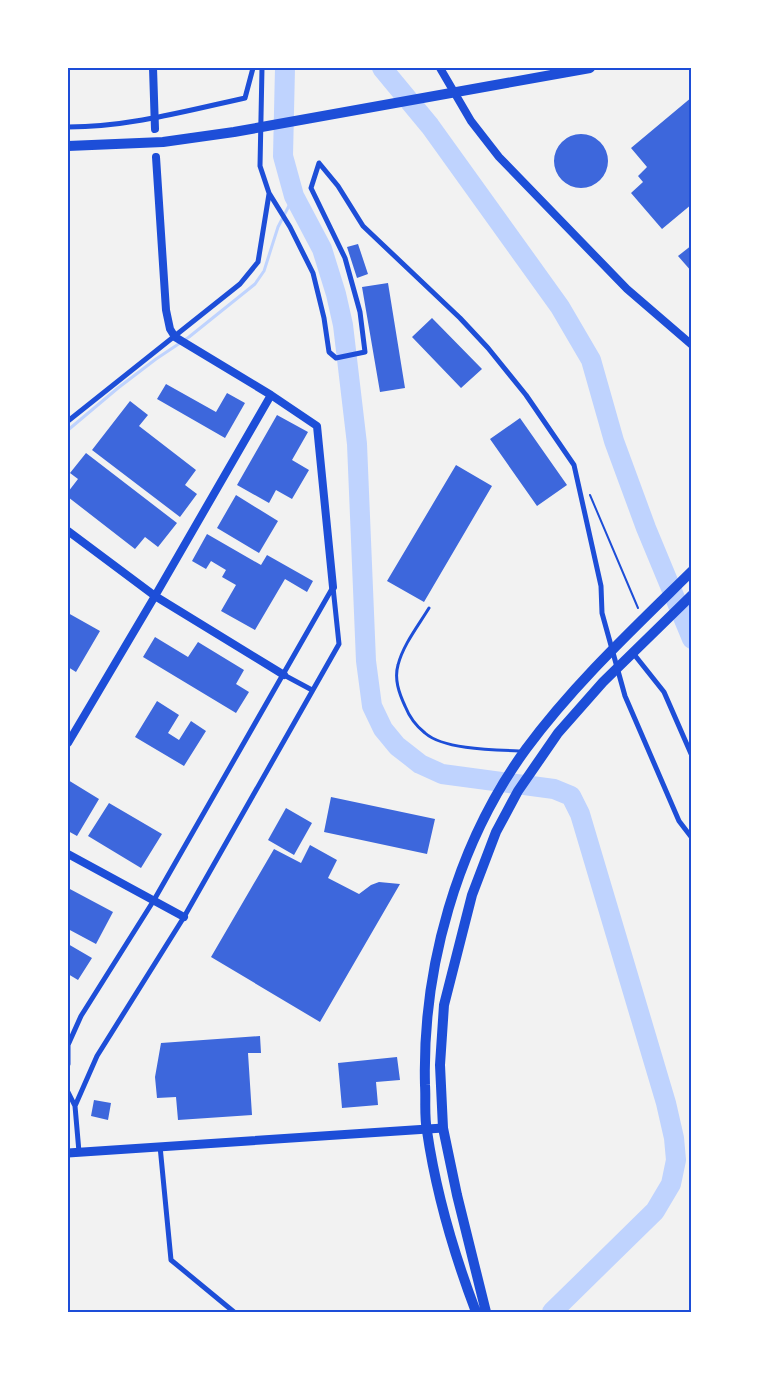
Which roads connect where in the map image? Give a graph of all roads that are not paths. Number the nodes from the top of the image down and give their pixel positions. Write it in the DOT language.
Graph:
graph roads {
  1 [pos="153,68"];
  2 [pos="253,68"];
  3 [pos="262,68"];
  4 [pos="440,68"];
  5 [pos="590,68"];
  6 [pos="155,118"];
  7 [pos="68,127"];
  8 [pos="155,128"];
  9 [pos="68,146"];
  10 [pos="156,157"];
  11 [pos="269,194"];
  12 [pos="175,337"];
  13 [pos="692,345"];
  14 [pos="271,395"];
  15 [pos="68,421"];
  16 [pos="68,531"];
  17 [pos="692,571"];
  18 [pos="334,587"];
  19 [pos="692,595"];
  20 [pos="155,596"];
  21 [pos="429,608"];
  22 [pos="632,652"];
  23 [pos="284,675"];
  24 [pos="312,690"];
  25 [pos="68,743"];
  26 [pos="525,751"];
  27 [pos="692,756"];
  28 [pos="692,838"];
  29 [pos="68,854"];
  30 [pos="154,900"];
  31 [pos="184,917"];
  32 [pos="68,1046"];
  33 [pos="68,1064"];
  34 [pos="68,1092"];
  35 [pos="74,1106"];
  36 [pos="443,1128"];
  37 [pos="426,1129"];
  38 [pos="160,1146"];
  39 [pos="79,1152"];
  40 [pos="68,1153"];
  41 [pos="234,1312"];
  42 [pos="476,1312"];
  43 [pos="486,1312"];
  1 -- 6 [label="street"];
  2 -- 6 [label="street"];
  3 -- 11 [label="street"];
  4 -- 13 [label="street"];
  5 -- 9 [label="main road"];
  6 -- 7 [label="street"];
  6 -- 8 [label="street"];
  10 -- 12 [label="street"];
  11 -- 12 [label="street"];
  11 -- 28 [label="street"];
  12 -- 14 [label="street"];
  12 -- 15 [label="street"];
  14 -- 18 [label="street"];
  14 -- 20 [label="street"];
  16 -- 20 [label="street"];
  17 -- 26 [label="main road"];
  18 -- 23 [label="street"];
  18 -- 24 [label="street"];
  19 -- 22 [label="main road"];
  20 -- 23 [label="street"];
  20 -- 25 [label="street"];
  21 -- 26 [label="lane"];
  22 -- 27 [label="street"];
  22 -- 36 [label="main road"];
  23 -- 24 [label="street"];
  23 -- 30 [label="street"];
  24 -- 31 [label="street"];
  26 -- 37 [label="main road"];
  29 -- 30 [label="street"];
  30 -- 31 [label="street"];
  30 -- 32 [label="street"];
  31 -- 35 [label="street"];
  32 -- 33 [label="street"];
  34 -- 35 [label="street"];
  35 -- 39 [label="street"];
  36 -- 37 [label="main road"];
  36 -- 43 [label="main road"];
  37 -- 38 [label="main road"];
  37 -- 42 [label="main road"];
  38 -- 39 [label="main road"];
  38 -- 41 [label="street"];
  39 -- 40 [label="main road"];
}
